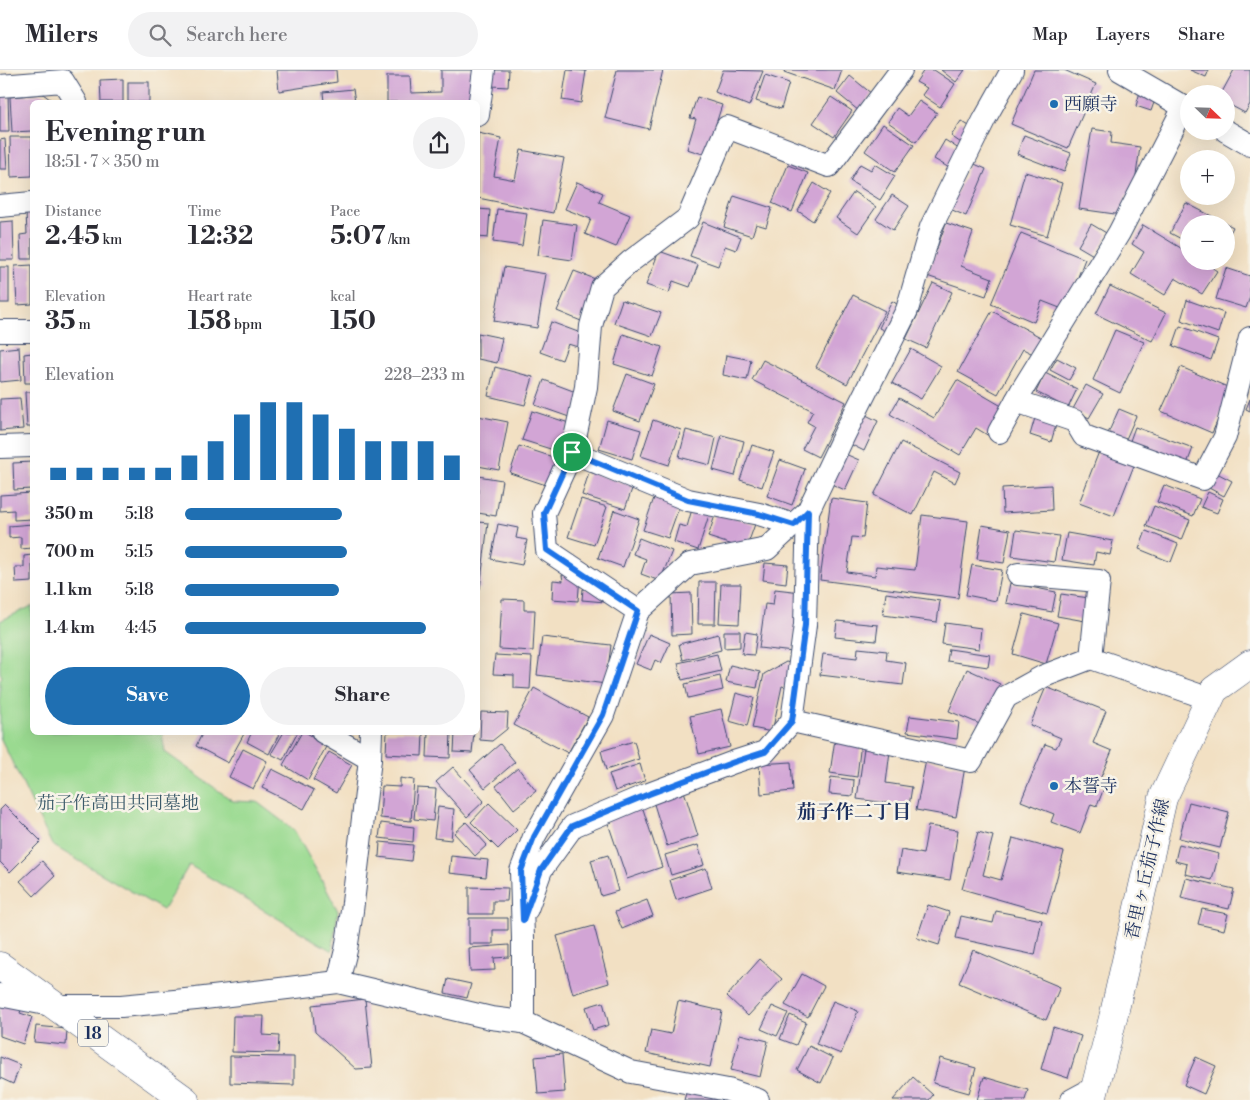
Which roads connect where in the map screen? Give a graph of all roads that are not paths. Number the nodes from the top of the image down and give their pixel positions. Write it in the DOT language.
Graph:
graph roads {
  1 [pos="484,70"];
  2 [pos="901,70"];
  3 [pos="1012,70"];
  4 [pos="1120,70"];
  5 [pos="62,76"];
  6 [pos="0,86"];
  7 [pos="75,100"];
  8 [pos="480,100"];
  9 [pos="1180,105"];
  10 [pos="1180,119"];
  11 [pos="1235,136"];
  12 [pos="1250,145"];
  13 [pos="30,203"];
  14 [pos="0,206"];
  15 [pos="30,331"];
  16 [pos="0,332"];
  17 [pos="1250,338"];
  18 [pos="1016,401"];
  19 [pos="999,432"];
  20 [pos="30,446"];
  21 [pos="0,448"];
  22 [pos="572,452"];
  23 [pos="801,518"];
  24 [pos="1018,574"];
  25 [pos="638,611"];
  26 [pos="1091,658"];
  27 [pos="1250,664"];
  28 [pos="1210,699"];
  29 [pos="792,721"];
  30 [pos="328,735"];
  31 [pos="371,735"];
  32 [pos="370,760"];
  33 [pos="523,920"];
  34 [pos="0,966"];
  35 [pos="338,982"];
  36 [pos="0,995"];
  37 [pos="56,1006"];
  38 [pos="523,1022"];
  39 [pos="1094,1093"];
  40 [pos="186,1100"];
  41 [pos="758,1100"];
  42 [pos="1072,1100"];
  1 -- 8 [label="street"];
  2 -- 22 [label="street"];
  3 -- 23 [label="street"];
  4 -- 9 [label="street"];
  5 -- 6 [label="street"];
  5 -- 7 [label="street"];
  10 -- 18 [label="street"];
  11 -- 12 [label="street"];
  13 -- 14 [label="street"];
  15 -- 16 [label="street"];
  17 -- 18 [label="street"];
  18 -- 19 [label="street"];
  20 -- 21 [label="street"];
  22 -- 23 [label="street"];
  22 -- 25 [label="street"];
  23 -- 25 [label="street"];
  23 -- 29 [label="street"];
  24 -- 26 [label="street"];
  25 -- 33 [label="street"];
  26 -- 28 [label="street"];
  26 -- 29 [label="street"];
  27 -- 28 [label="street, 香里ヶ丘茄子作線"];
  28 -- 39 [label="street, 香里ヶ丘茄子作線"];
  29 -- 33 [label="street"];
  30 -- 32 [label="street"];
  31 -- 32 [label="street"];
  32 -- 35 [label="street"];
  33 -- 38 [label="street"];
  34 -- 37 [label="street, 18"];
  35 -- 37 [label="street"];
  35 -- 38 [label="street"];
  36 -- 37 [label="street"];
  37 -- 40 [label="street, 18"];
  38 -- 41 [label="street"];
  39 -- 42 [label="street"];
}
